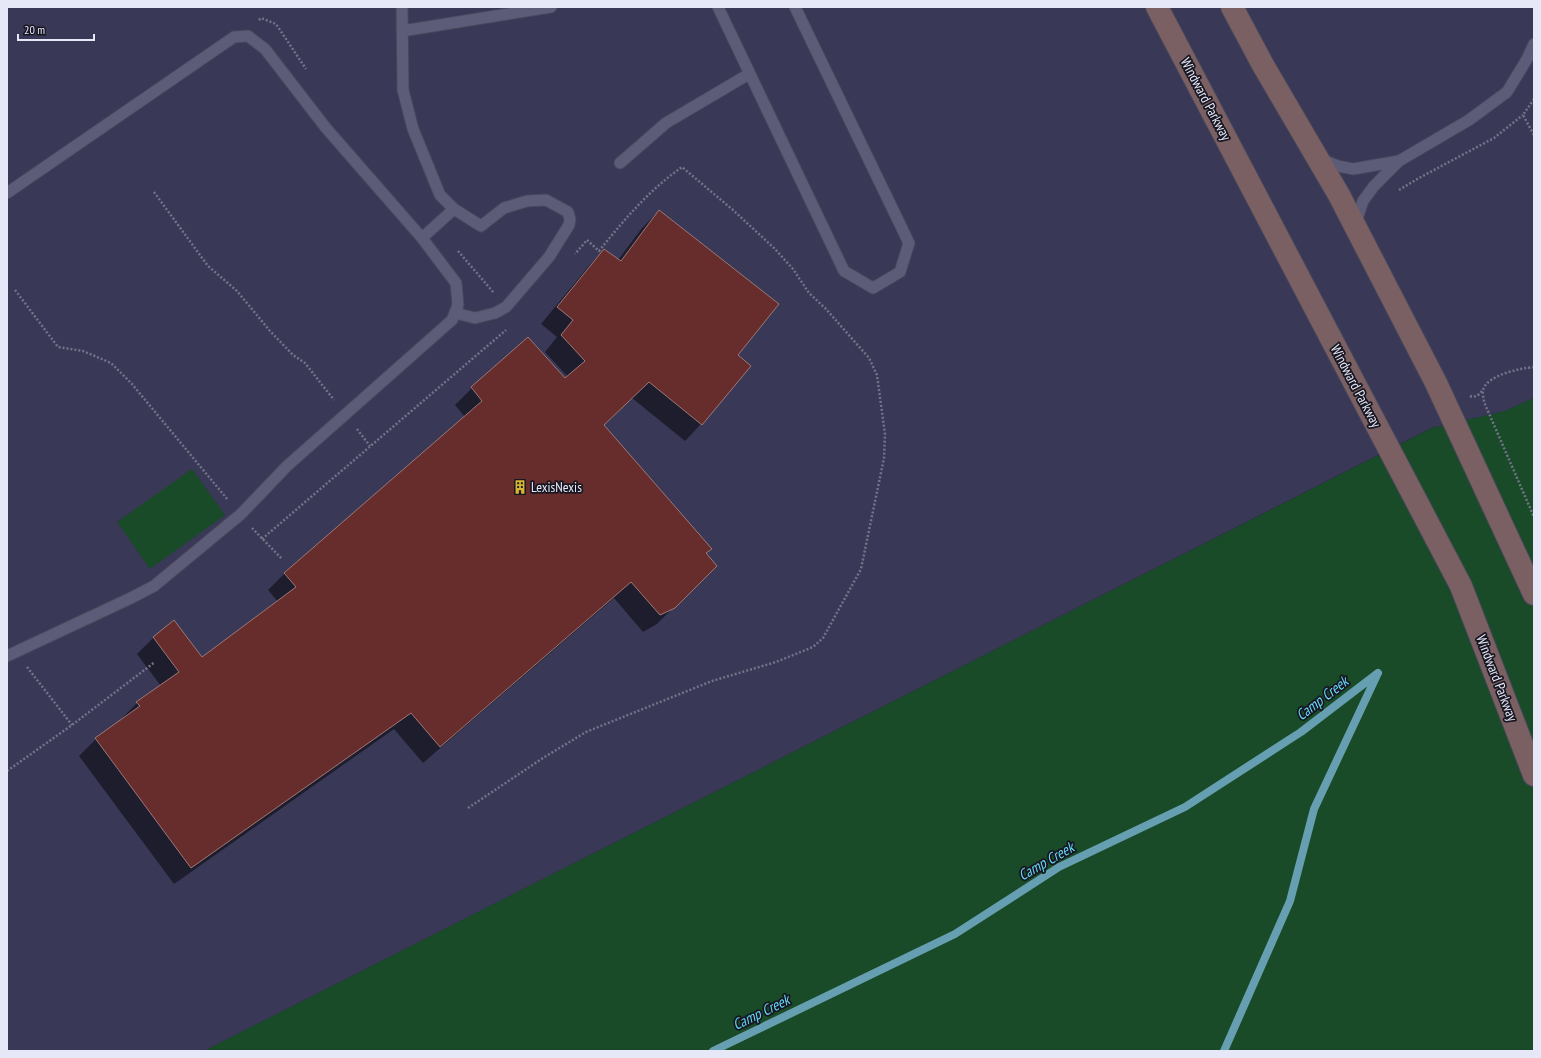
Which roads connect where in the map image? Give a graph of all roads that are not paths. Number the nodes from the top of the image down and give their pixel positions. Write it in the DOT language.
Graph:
graph roads {
  1 [pos="402,7"];
  2 [pos="551,7"];
  3 [pos="718,7"];
  4 [pos="795,7"];
  5 [pos="1157,7"];
  6 [pos="1232,7"];
  7 [pos="402,31"];
  8 [pos="1534,44"];
  9 [pos="749,74"];
  10 [pos="1318,158"];
  11 [pos="1398,161"];
  12 [pos="620,163"];
  13 [pos="7,192"];
  14 [pos="454,209"];
  15 [pos="1355,225"];
  16 [pos="422,238"];
  17 [pos="455,312"];
  18 [pos="1534,594"];
  19 [pos="11,654"];
  20 [pos="1534,775"];
  1 -- 7 [label="lane"];
  2 -- 7 [label="lane"];
  3 -- 9 [label="lane"];
  4 -- 9 [label="lane"];
  5 -- 20 [label="main road, Windward Parkway"];
  6 -- 10 [label="main road"];
  7 -- 14 [label="lane"];
  8 -- 11 [label="lane"];
  9 -- 12 [label="lane"];
  10 -- 11 [label="lane"];
  10 -- 15 [label="main road"];
  11 -- 15 [label="lane"];
  13 -- 16 [label="lane"];
  14 -- 16 [label="lane"];
  14 -- 17 [label="lane"];
  15 -- 18 [label="main road"];
  16 -- 17 [label="lane"];
  17 -- 19 [label="lane"];
}
